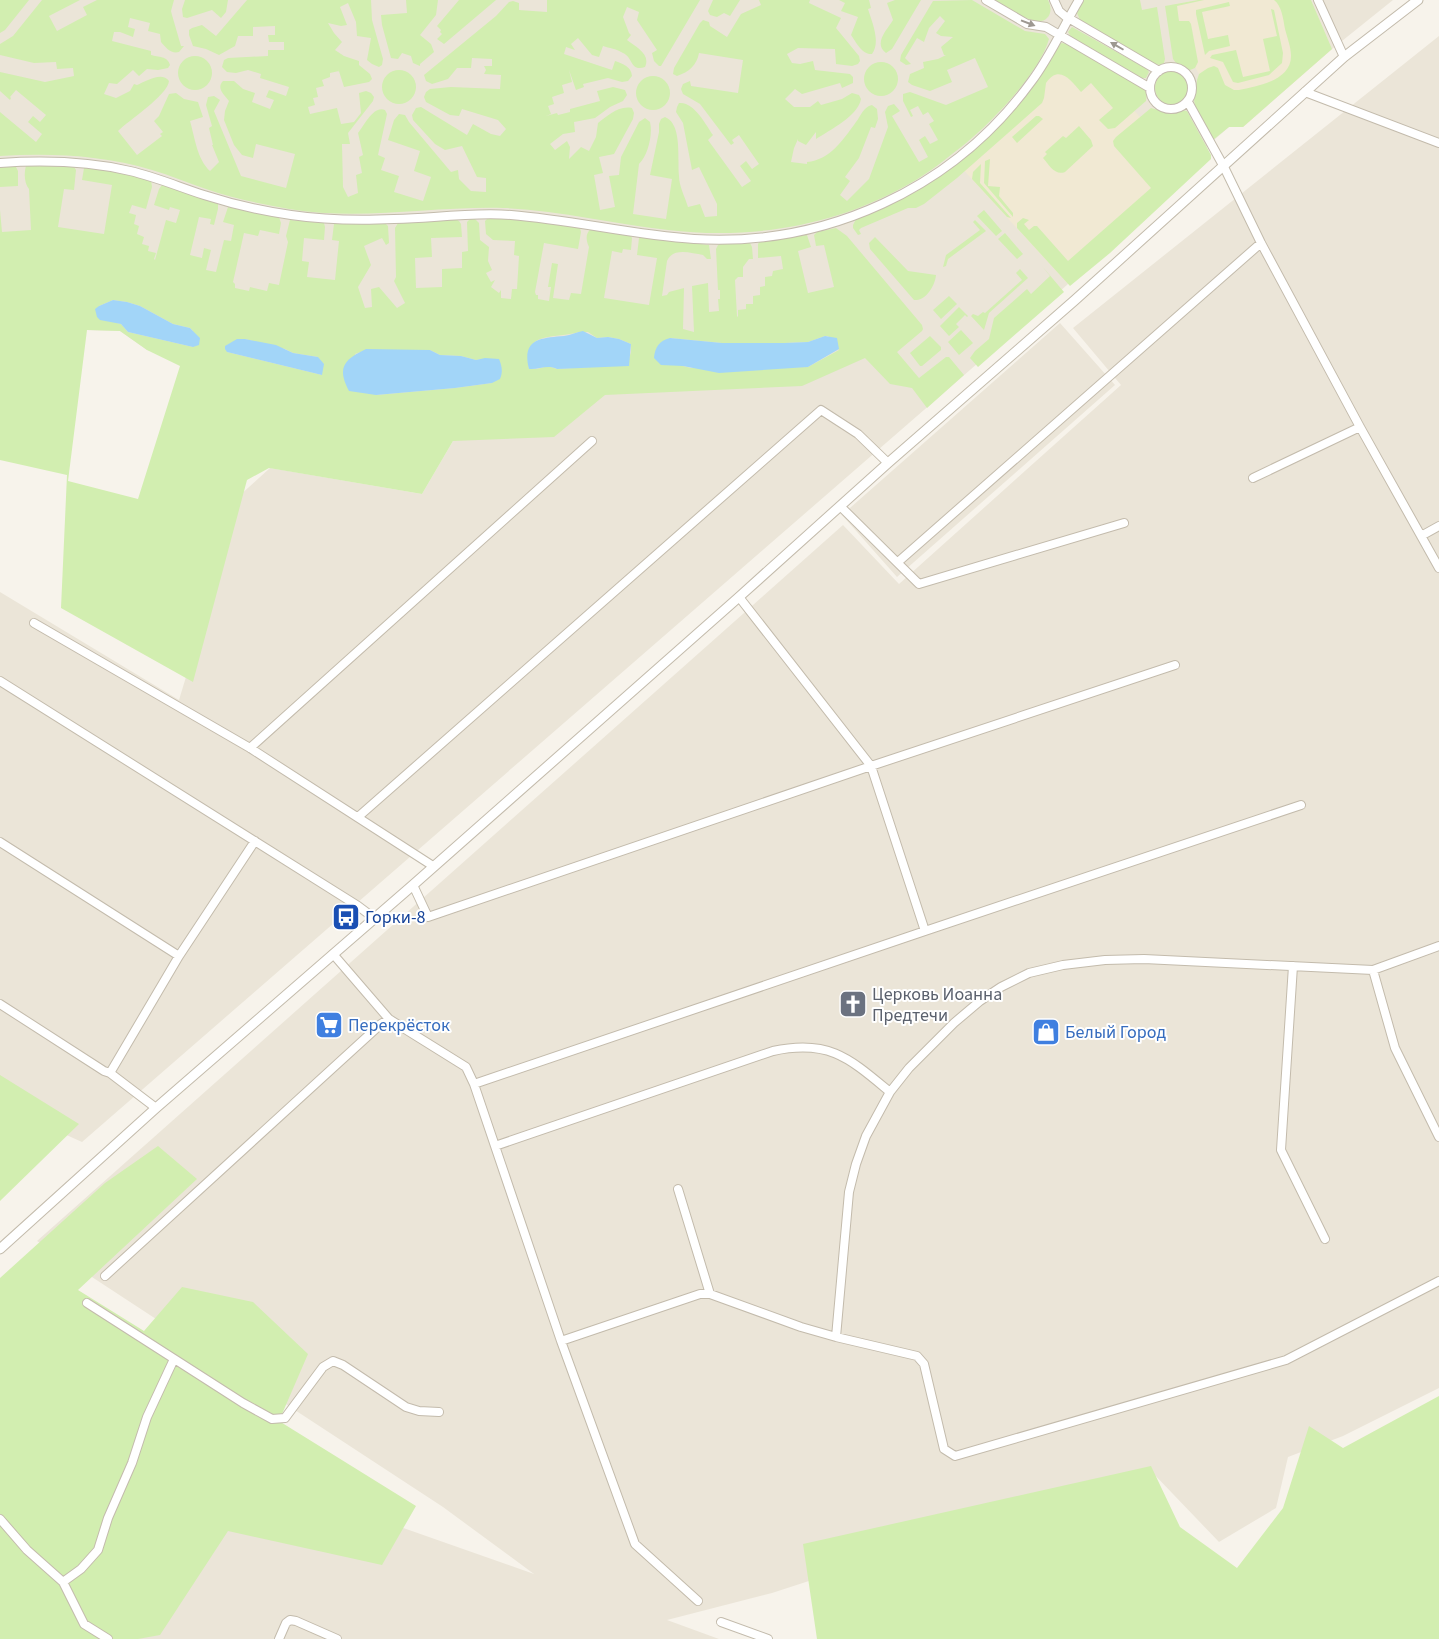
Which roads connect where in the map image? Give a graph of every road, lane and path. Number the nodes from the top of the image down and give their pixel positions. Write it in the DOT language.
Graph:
graph roads {
  1 [pos="986,0"];
  2 [pos="1054,0"];
  3 [pos="1079,0"];
  4 [pos="1318,0"];
  5 [pos="1418,0"];
  6 [pos="1069,18"];
  7 [pos="1059,35"];
  8 [pos="1344,58"];
  9 [pos="1159,71"];
  10 [pos="1150,88"];
  11 [pos="1305,92"];
  12 [pos="1188,102"];
  13 [pos="1439,142"];
  14 [pos="0,162"];
  15 [pos="1224,167"];
  16 [pos="1261,243"];
  17 [pos="1360,428"];
  18 [pos="592,441"];
  19 [pos="888,464"];
  20 [pos="1253,478"];
  21 [pos="841,507"];
  22 [pos="1124,523"];
  23 [pos="1439,526"];
  24 [pos="1421,536"];
  25 [pos="898,562"];
  26 [pos="1439,568"];
  27 [pos="739,597"];
  28 [pos="34,623"];
  29 [pos="1176,665"];
  30 [pos="0,681"];
  31 [pos="250,748"];
  32 [pos="871,766"];
  33 [pos="1301,805"];
  34 [pos="358,817"];
  35 [pos="255,840"];
  36 [pos="0,842"];
  37 [pos="433,866"];
  38 [pos="413,885"];
  39 [pos="374,918"];
  40 [pos="925,931"];
  41 [pos="1439,946"];
  42 [pos="332,954"];
  43 [pos="179,956"];
  44 [pos="1293,966"];
  45 [pos="1373,970"];
  46 [pos="0,1004"];
  47 [pos="389,1019"];
  48 [pos="110,1073"];
  49 [pos="474,1084"];
  50 [pos="890,1092"];
  51 [pos="156,1108"];
  52 [pos="1439,1138"];
  53 [pos="495,1146"];
  54 [pos="678,1189"];
  55 [pos="1325,1239"];
  56 [pos="0,1248"];
  57 [pos="105,1276"];
  58 [pos="1439,1281"];
  59 [pos="710,1294"];
  60 [pos="87,1303"];
  61 [pos="836,1337"];
  62 [pos="561,1341"];
  63 [pos="174,1359"];
  64 [pos="439,1412"];
  65 [pos="0,1519"];
  66 [pos="63,1582"];
  67 [pos="698,1601"];
  68 [pos="721,1622"];
  69 [pos="108,1639"];
  70 [pos="279,1639"];
  71 [pos="337,1639"];
  72 [pos="768,1639"];
  1 -- 7 [label="street, one-way"];
  2 -- 6 [label="street"];
  3 -- 6 [label="street"];
  4 -- 8 [label="street"];
  5 -- 8 [label="street"];
  6 -- 7 [label="street"];
  9 -- 6 [label="street, one-way"];
  7 -- 10 [label="street"];
  7 -- 14 [label="street"];
  8 -- 11 [label="street"];
  9 -- 10 [label="street"];
  9 -- 12 [label="street"];
  10 -- 12 [label="street"];
  11 -- 13 [label="street"];
  11 -- 15 [label="street"];
  12 -- 15 [label="street"];
  15 -- 16 [label="street"];
  15 -- 19 [label="street"];
  16 -- 17 [label="street"];
  16 -- 25 [label="street"];
  17 -- 20 [label="street"];
  17 -- 24 [label="street"];
  18 -- 31 [label="street"];
  19 -- 21 [label="street"];
  19 -- 34 [label="street"];
  21 -- 25 [label="street"];
  21 -- 27 [label="street"];
  22 -- 25 [label="street"];
  23 -- 24 [label="street"];
  24 -- 26 [label="street"];
  27 -- 32 [label="street"];
  27 -- 37 [label="street"];
  28 -- 31 [label="street"];
  29 -- 32 [label="street"];
  30 -- 35 [label="street"];
  31 -- 34 [label="street"];
  32 -- 38 [label="street"];
  32 -- 40 [label="street"];
  33 -- 40 [label="street"];
  34 -- 37 [label="street"];
  35 -- 39 [label="street"];
  35 -- 43 [label="street"];
  36 -- 43 [label="street"];
  37 -- 38 [label="street"];
  38 -- 39 [label="street"];
  39 -- 42 [label="street"];
  40 -- 49 [label="street"];
  41 -- 45 [label="street"];
  42 -- 47 [label="street"];
  42 -- 51 [label="street"];
  43 -- 48 [label="street"];
  44 -- 45 [label="street"];
  44 -- 50 [label="street"];
  44 -- 55 [label="street"];
  45 -- 52 [label="street"];
  46 -- 48 [label="street"];
  47 -- 49 [label="street"];
  47 -- 57 [label="street"];
  48 -- 51 [label="street"];
  49 -- 53 [label="street"];
  50 -- 53 [label="street"];
  50 -- 61 [label="street"];
  51 -- 56 [label="street"];
  53 -- 62 [label="street"];
  54 -- 59 [label="street"];
  58 -- 61 [label="street"];
  59 -- 61 [label="street"];
  59 -- 62 [label="street"];
  60 -- 63 [label="street"];
  62 -- 67 [label="street"];
  63 -- 64 [label="street"];
  63 -- 66 [label="street"];
  65 -- 66 [label="street"];
  66 -- 69 [label="street"];
  68 -- 72 [label="street"];
  70 -- 71 [label="street"];
}
